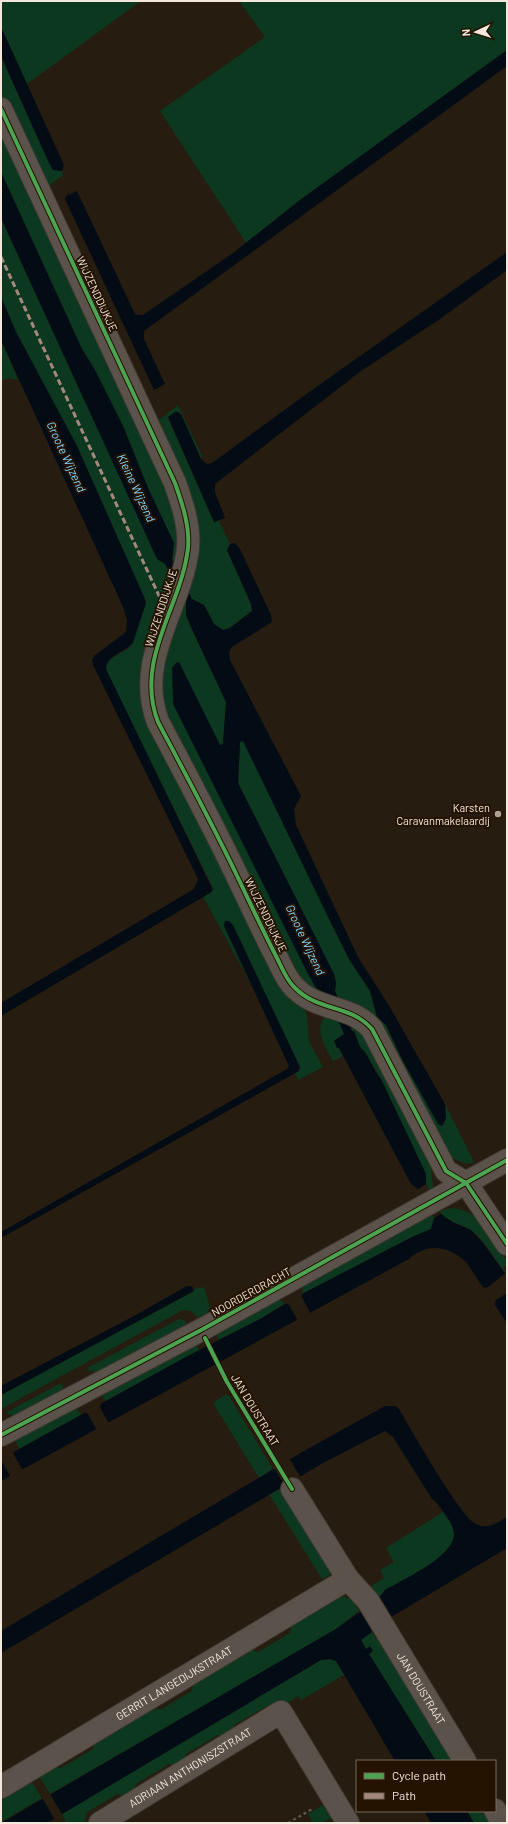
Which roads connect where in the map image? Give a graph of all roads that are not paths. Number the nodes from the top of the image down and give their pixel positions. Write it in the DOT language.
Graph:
graph roads {
  1 [pos="1,109"];
  2 [pos="507,1160"];
  3 [pos="466,1183"];
  4 [pos="507,1244"];
  5 [pos="1,1435"];
  6 [pos="292,1489"];
  7 [pos="348,1579"];
  8 [pos="464,1760"];
  9 [pos="1,1787"];
  10 [pos="496,1812"];
  11 [pos="100,1823"];
  12 [pos="348,1823"];
  13 [pos="503,1823"];
  1 -- 3 [label="street, WIJZENDDIJKJE"];
  2 -- 3 [label="street, NOORDERDRACHT"];
  3 -- 4 [label="street"];
  3 -- 5 [label="street, NOORDERDRACHT"];
  6 -- 7 [label="street, JAN DOUSTRAAT"];
  7 -- 8 [label="street, JAN DOUSTRAAT"];
  7 -- 9 [label="street, GERRIT LANGEDIJKSTRAAT"];
  10 -- 13 [label="street"];
  11 -- 12 [label="street, ADRIAAN ANTHONISZSTRAAT"];
}
